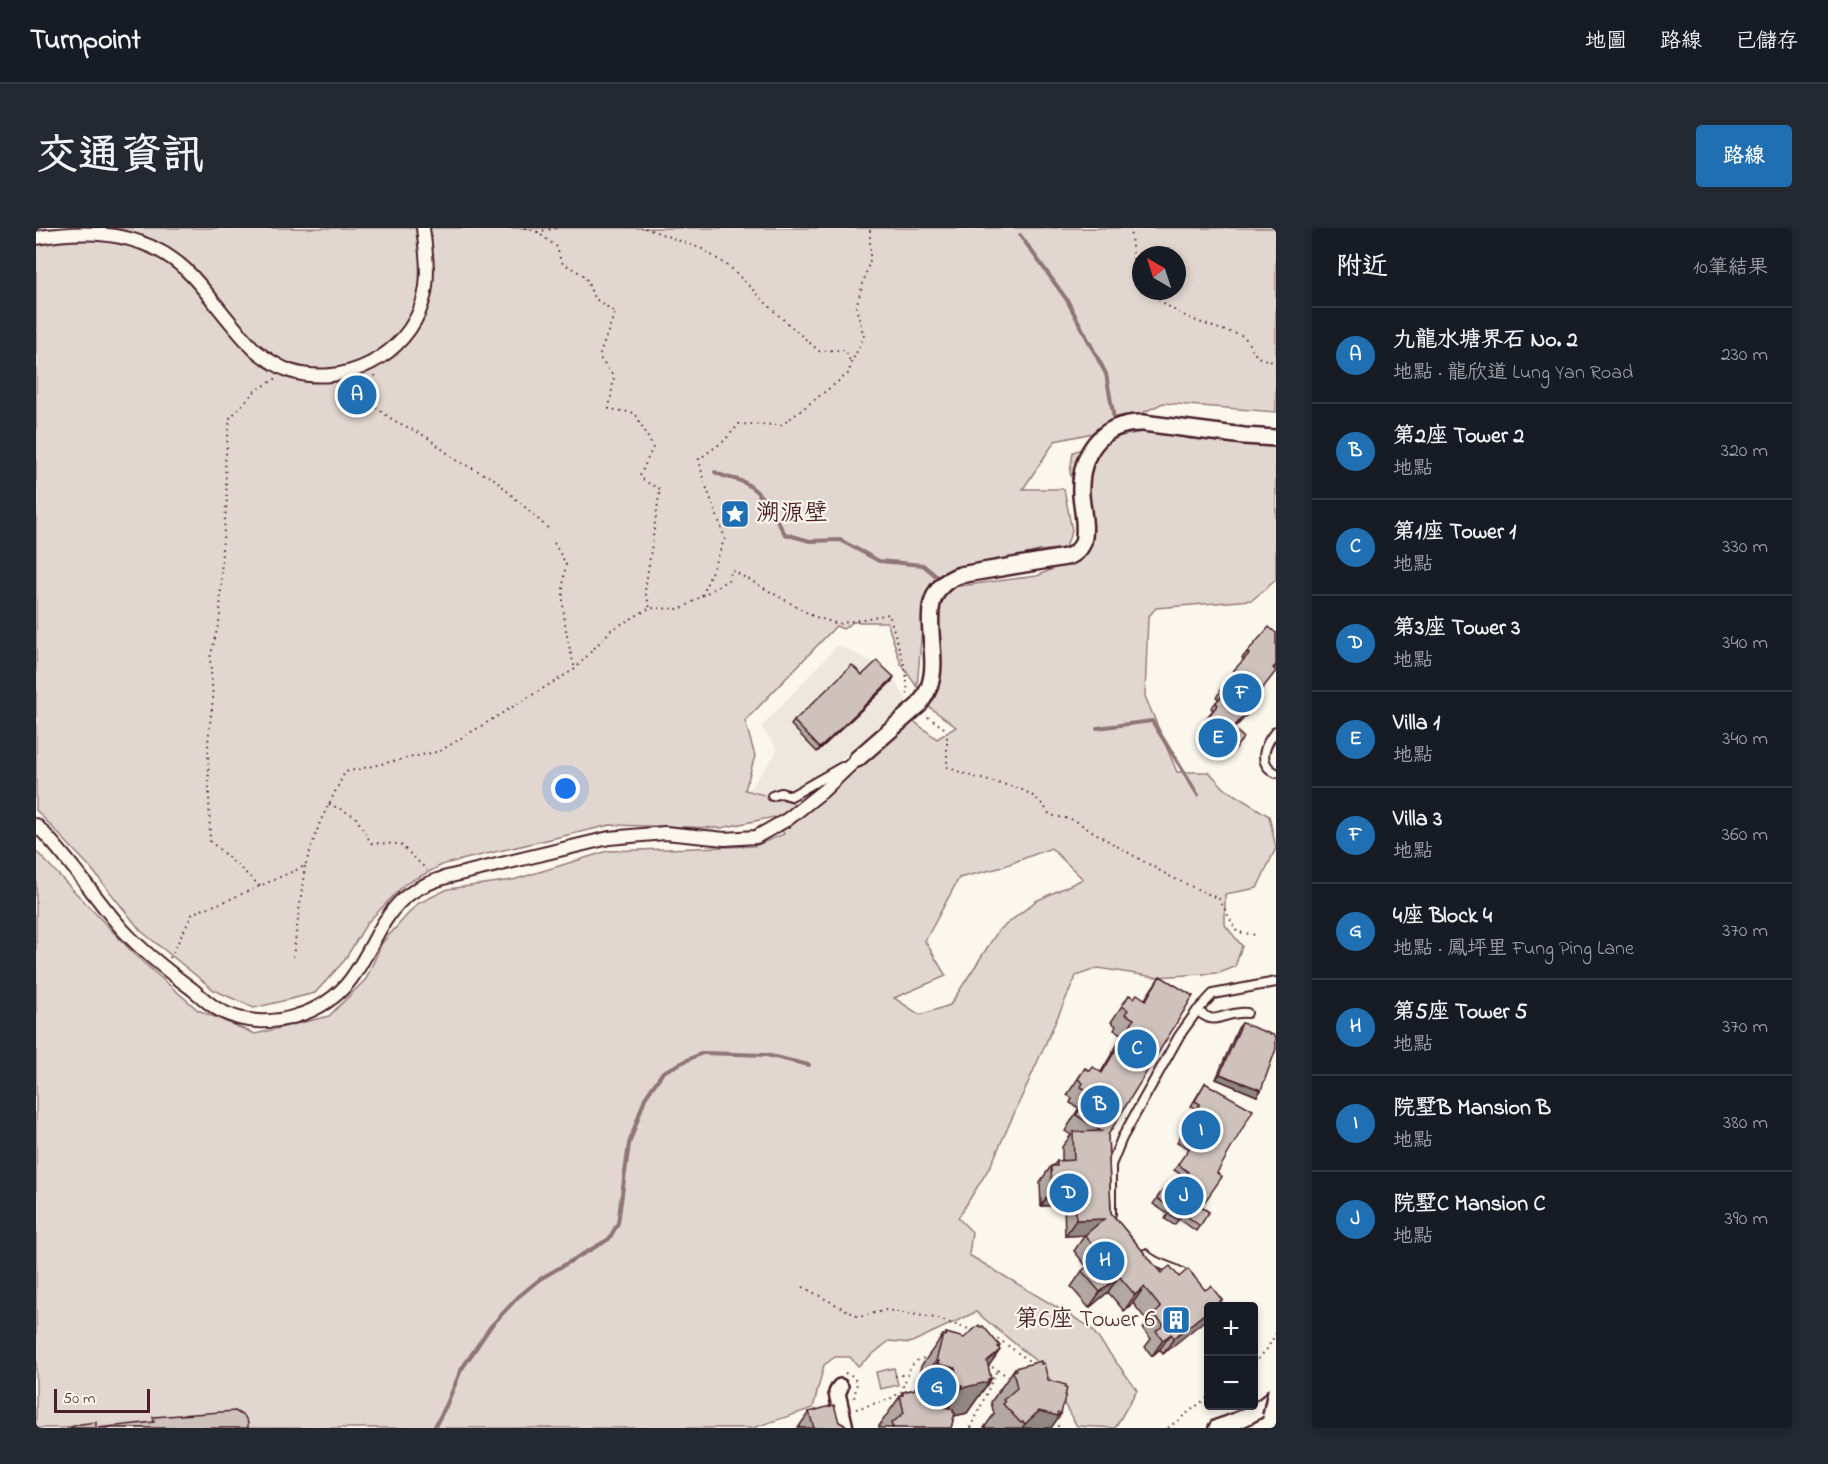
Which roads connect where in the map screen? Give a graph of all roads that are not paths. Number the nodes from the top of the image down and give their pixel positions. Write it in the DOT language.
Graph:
graph roads {
  1 [pos="423,228"];
  2 [pos="36,238"];
  3 [pos="1276,438"];
  4 [pos="1276,731"];
  5 [pos="856,759"];
  6 [pos="1276,773"];
  7 [pos="772,796"];
  8 [pos="36,825"];
  9 [pos="1276,982"];
  10 [pos="1197,1011"];
  11 [pos="1247,1013"];
  12 [pos="1170,1031"];
  13 [pos="1179,1036"];
  14 [pos="1111,1219"];
  15 [pos="1142,1251"];
  16 [pos="1194,1284"];
  17 [pos="840,1387"];
  18 [pos="1276,1393"];
  19 [pos="1271,1422"];
  20 [pos="845,1428"];
  21 [pos="1217,1428"];
  1 -- 2 [label="street"];
  3 -- 5 [label="street"];
  4 -- 6 [label="lane"];
  5 -- 7 [label="lane"];
  5 -- 8 [label="street"];
  9 -- 10 [label="lane"];
  10 -- 11 [label="lane"];
  10 -- 13 [label="lane"];
  12 -- 13 [label="lane"];
  13 -- 14 [label="lane"];
  15 -- 16 [label="lane"];
  17 -- 20 [label="street"];
  18 -- 19 [label="street, bridge"];
  18 -- 21 [label="street"];
}
